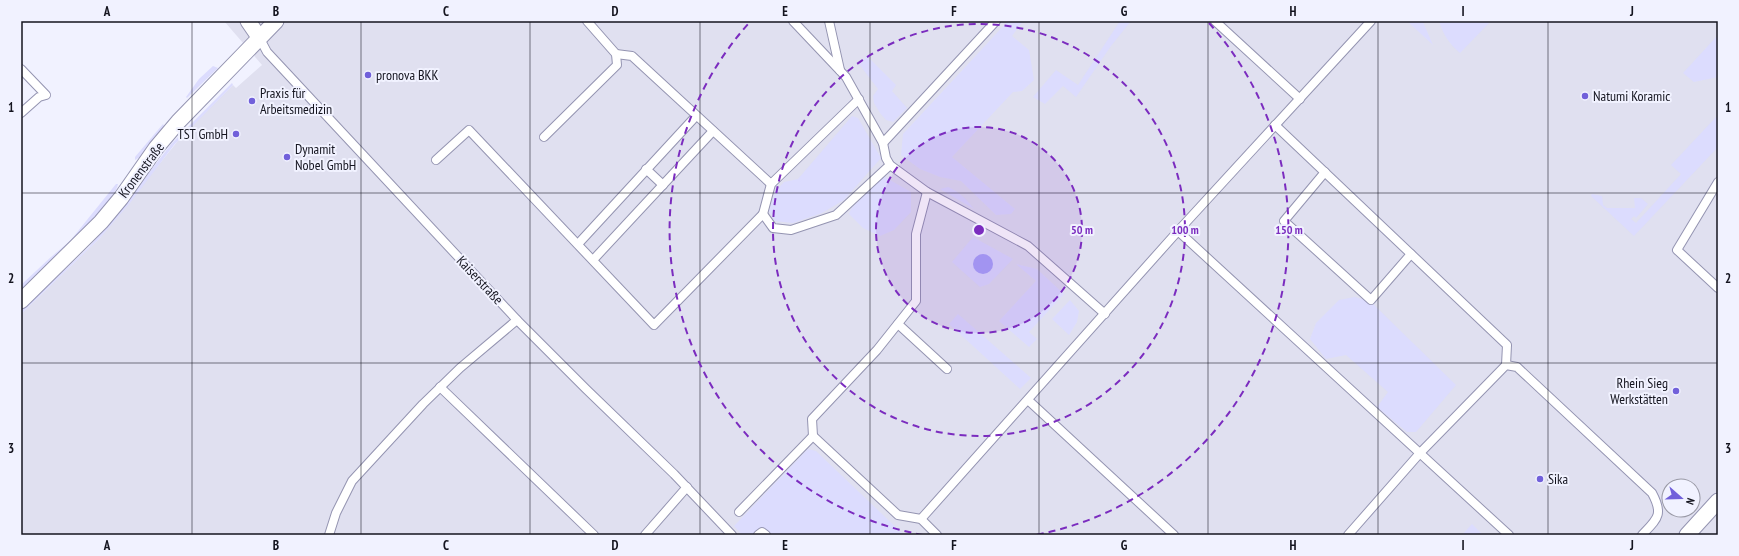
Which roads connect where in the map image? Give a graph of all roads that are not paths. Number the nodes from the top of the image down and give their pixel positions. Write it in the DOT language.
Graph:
graph roads {
  1 [pos="248,21"];
  2 [pos="276,21"];
  3 [pos="586,21"];
  4 [pos="793,21"];
  5 [pos="829,21"];
  6 [pos="996,21"];
  7 [pos="1215,21"];
  8 [pos="1371,21"];
  9 [pos="259,37"];
  10 [pos="616,54"];
  11 [pos="21,69"];
  12 [pos="840,71"];
  13 [pos="859,99"];
  14 [pos="1300,99"];
  15 [pos="21,113"];
  16 [pos="696,116"];
  17 [pos="1276,125"];
  18 [pos="713,131"];
  19 [pos="544,137"];
  20 [pos="883,142"];
  21 [pos="436,160"];
  22 [pos="890,165"];
  23 [pos="646,169"];
  24 [pos="1325,172"];
  25 [pos="1718,182"];
  26 [pos="771,184"];
  27 [pos="663,185"];
  28 [pos="927,192"];
  29 [pos="763,214"];
  30 [pos="1178,231"];
  31 [pos="578,244"];
  32 [pos="1411,254"];
  33 [pos="593,260"];
  34 [pos="1718,288"];
  35 [pos="21,302"];
  36 [pos="1105,314"];
  37 [pos="517,320"];
  38 [pos="898,324"];
  39 [pos="1506,365"];
  40 [pos="947,369"];
  41 [pos="440,388"];
  42 [pos="1028,400"];
  43 [pos="813,436"];
  44 [pos="1420,453"];
  45 [pos="687,487"];
  46 [pos="1718,501"];
  47 [pos="739,512"];
  48 [pos="921,519"];
  49 [pos="1168,533"];
  50 [pos="329,535"];
  51 [pos="594,535"];
  52 [pos="645,535"];
  53 [pos="732,535"];
  54 [pos="758,535"];
  55 [pos="766,535"];
  56 [pos="938,535"];
  57 [pos="1348,535"];
  58 [pos="1509,535"];
  59 [pos="1642,535"];
  60 [pos="1687,535"];
  1 -- 9 [label="street, Kaiserstraße"];
  2 -- 9 [label="street, Kronenstraße"];
  3 -- 10 [label="lane"];
  4 -- 12 [label="lane"];
  5 -- 12 [label="lane"];
  6 -- 20 [label="lane"];
  7 -- 14 [label="lane"];
  8 -- 14 [label="lane"];
  9 -- 35 [label="street, Kronenstraße"];
  9 -- 37 [label="lane, Kaiserstraße"];
  10 -- 16 [label="lane"];
  10 -- 19 [label="lane"];
  11 -- 15 [label="lane"];
  12 -- 13 [label="lane"];
  13 -- 20 [label="lane"];
  13 -- 26 [label="lane"];
  14 -- 17 [label="lane"];
  16 -- 18 [label="lane"];
  16 -- 23 [label="lane"];
  17 -- 24 [label="lane"];
  17 -- 30 [label="lane"];
  18 -- 26 [label="lane"];
  18 -- 27 [label="lane"];
  20 -- 22 [label="lane"];
  21 -- 31 [label="lane"];
  22 -- 28 [label="lane"];
  22 -- 29 [label="lane"];
  23 -- 27 [label="lane"];
  23 -- 31 [label="lane"];
  24 -- 32 [label="lane"];
  24 -- 32 [label="lane"];
  25 -- 34 [label="lane"];
  26 -- 29 [label="lane"];
  27 -- 33 [label="lane"];
  28 -- 36 [label="lane"];
  28 -- 38 [label="lane"];
  29 -- 33 [label="lane"];
  30 -- 36 [label="lane"];
  30 -- 44 [label="lane"];
  31 -- 33 [label="lane"];
  32 -- 39 [label="lane"];
  36 -- 42 [label="lane"];
  37 -- 41 [label="lane"];
  37 -- 45 [label="lane, Kaiserstraße"];
  38 -- 40 [label="lane"];
  38 -- 43 [label="lane"];
  39 -- 44 [label="lane"];
  39 -- 59 [label="lane"];
  41 -- 50 [label="lane"];
  41 -- 51 [label="lane"];
  42 -- 48 [label="lane"];
  42 -- 49 [label="lane"];
  43 -- 47 [label="lane"];
  43 -- 48 [label="lane"];
  44 -- 57 [label="lane"];
  44 -- 58 [label="lane"];
  45 -- 52 [label="lane"];
  45 -- 53 [label="lane, Kaiserstraße"];
  46 -- 60 [label="street"];
  48 -- 56 [label="lane"];
  54 -- 55 [label="lane"];
}
